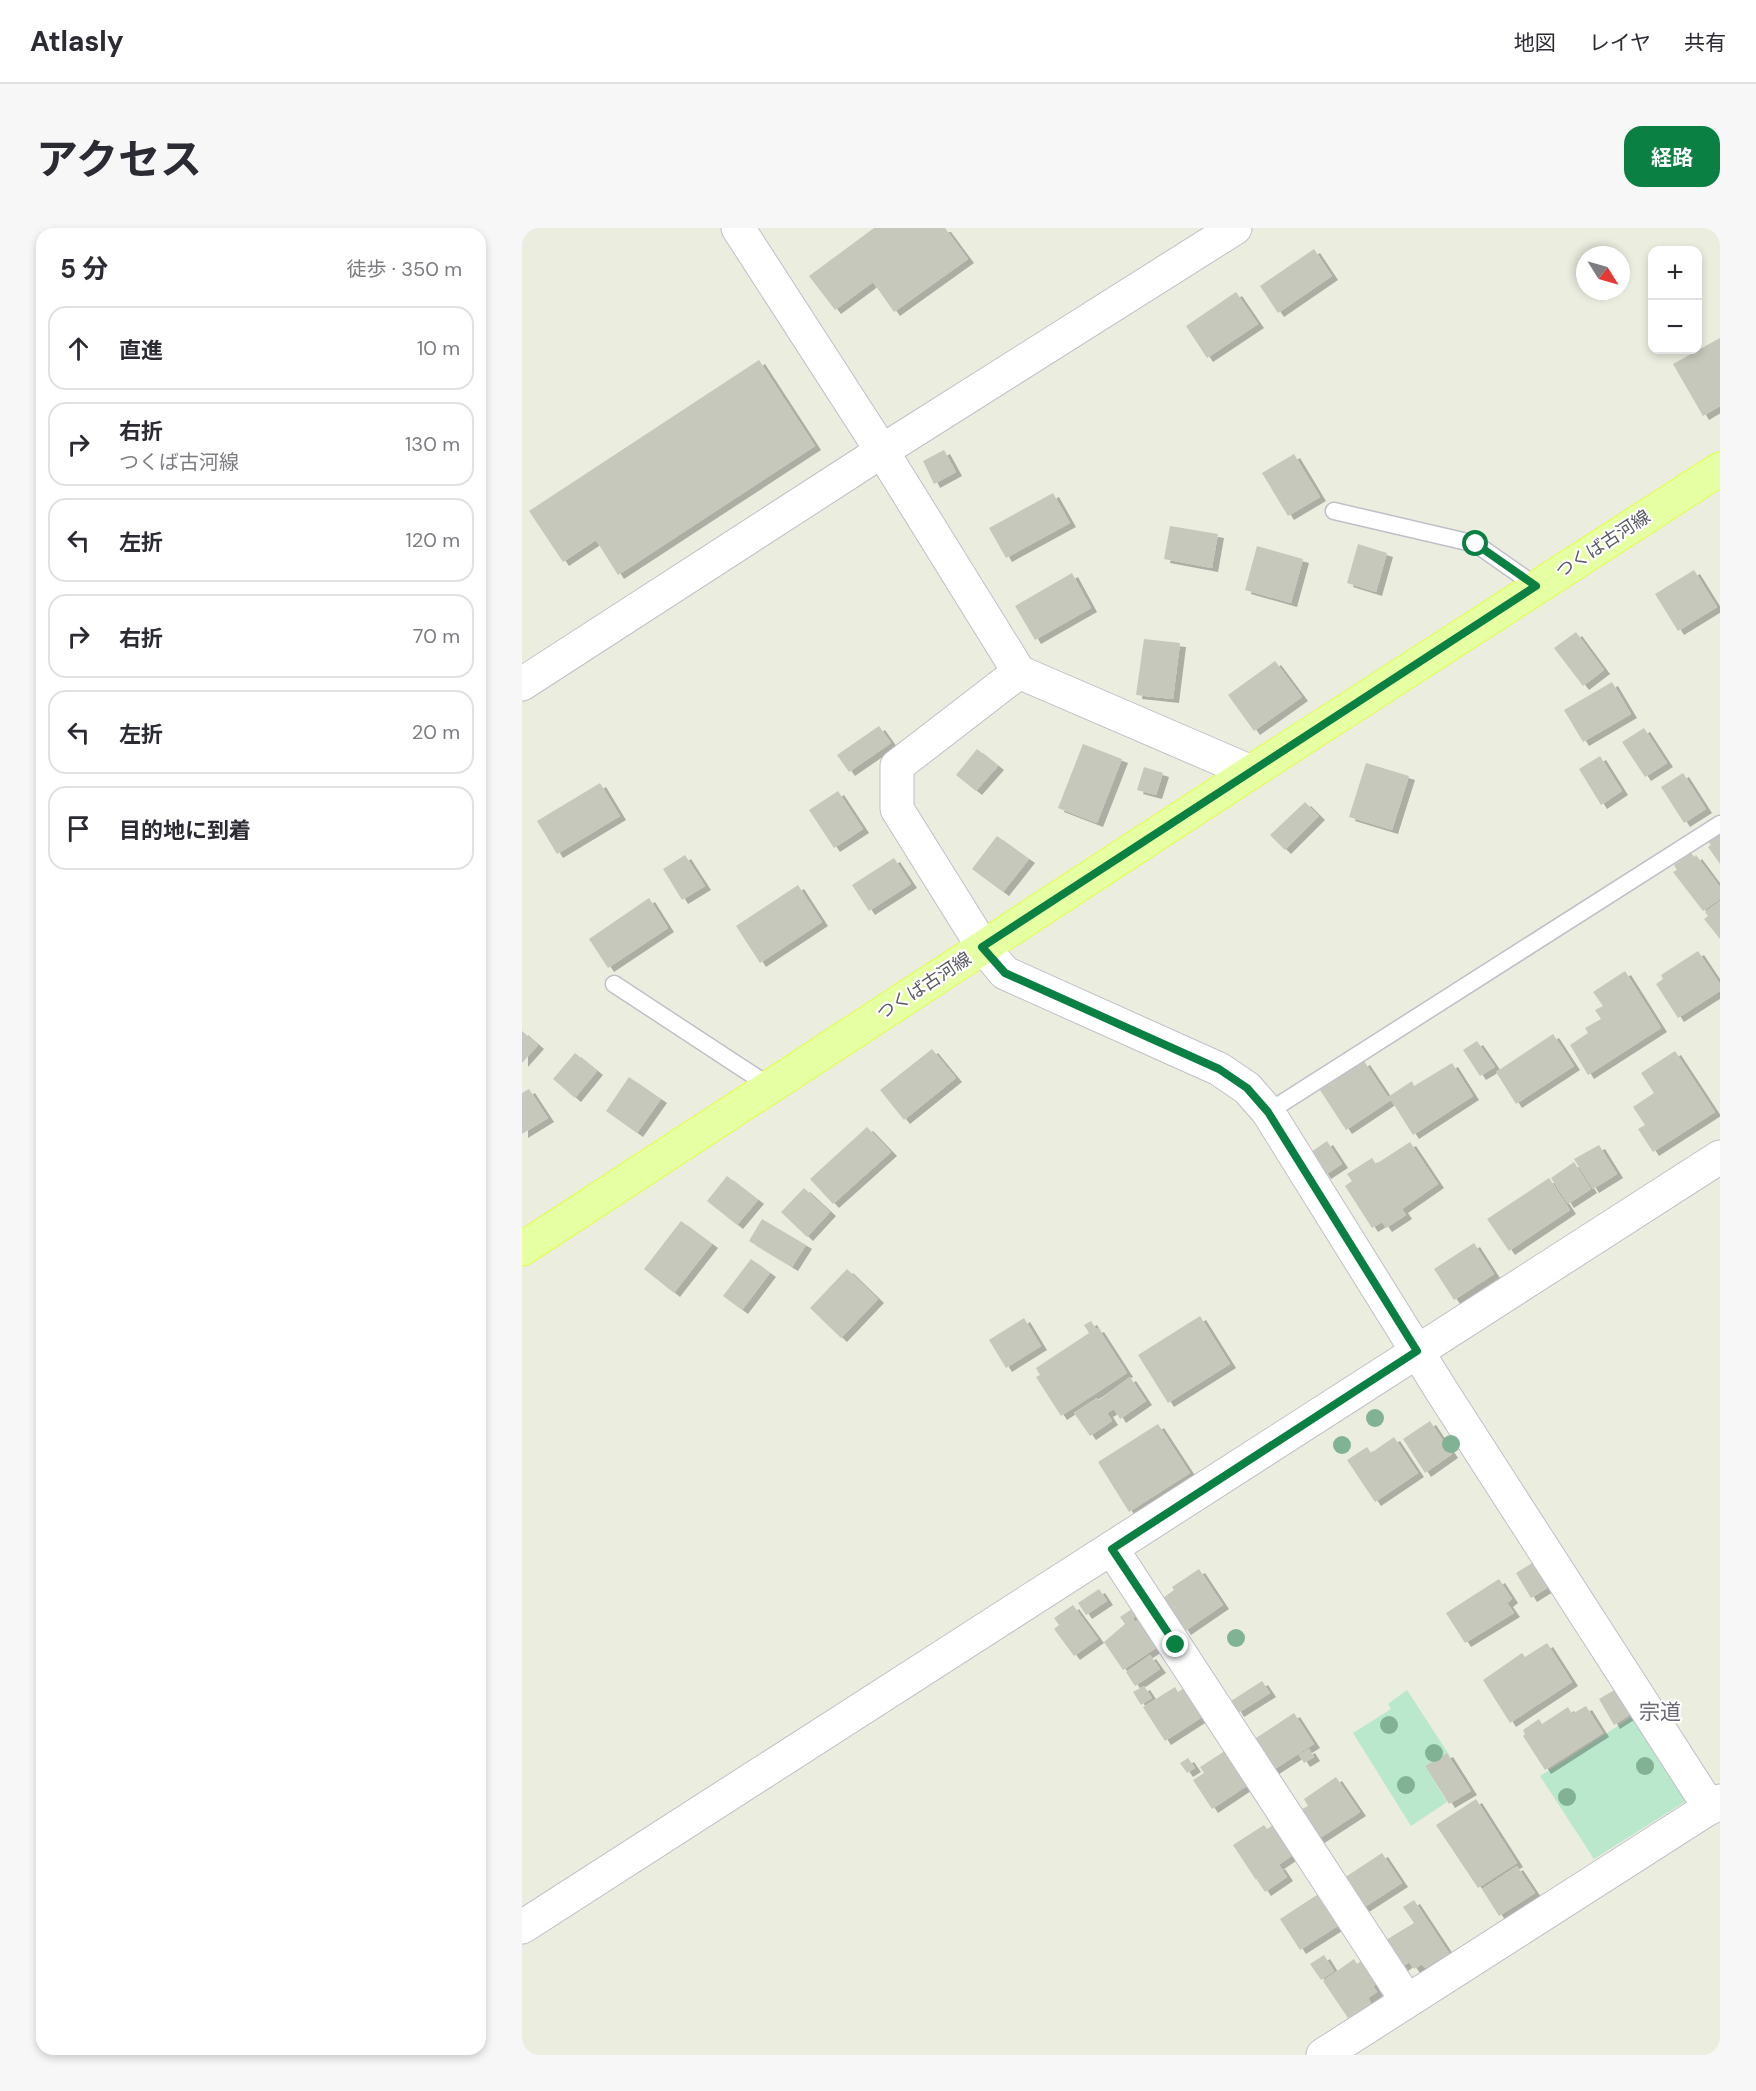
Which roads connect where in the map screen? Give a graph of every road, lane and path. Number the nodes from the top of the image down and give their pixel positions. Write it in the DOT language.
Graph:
graph roads {
  1 [pos="738,228"];
  2 [pos="1235,228"];
  3 [pos="882,451"];
  4 [pos="1720,469"];
  5 [pos="1334,511"];
  6 [pos="1536,586"];
  7 [pos="1019,672"];
  8 [pos="522,684"];
  9 [pos="1251,772"];
  10 [pos="1720,824"];
  11 [pos="982,947"];
  12 [pos="614,984"];
  13 [pos="771,1087"];
  14 [pos="1268,1112"];
  15 [pos="1720,1157"];
  16 [pos="522,1249"];
  17 [pos="1417,1351"];
  18 [pos="1112,1549"];
  19 [pos="1715,1804"];
  20 [pos="522,1927"];
  21 [pos="1407,2001"];
  22 [pos="1323,2055"];
  1 -- 3 [label="street"];
  2 -- 3 [label="street"];
  3 -- 7 [label="street"];
  3 -- 8 [label="street"];
  4 -- 6 [label="main road, つくば古河線"];
  5 -- 6 [label="lane"];
  6 -- 9 [label="main road, つくば古河線"];
  7 -- 9 [label="street"];
  7 -- 11 [label="street"];
  9 -- 11 [label="main road, つくば古河線"];
  10 -- 14 [label="lane"];
  11 -- 13 [label="main road, つくば古河線"];
  11 -- 14 [label="street"];
  12 -- 13 [label="lane"];
  13 -- 16 [label="main road, つくば古河線"];
  14 -- 17 [label="street"];
  15 -- 17 [label="street"];
  17 -- 18 [label="street"];
  17 -- 19 [label="street"];
  18 -- 20 [label="street"];
  18 -- 21 [label="street"];
  19 -- 21 [label="street"];
  21 -- 22 [label="street"];
}
